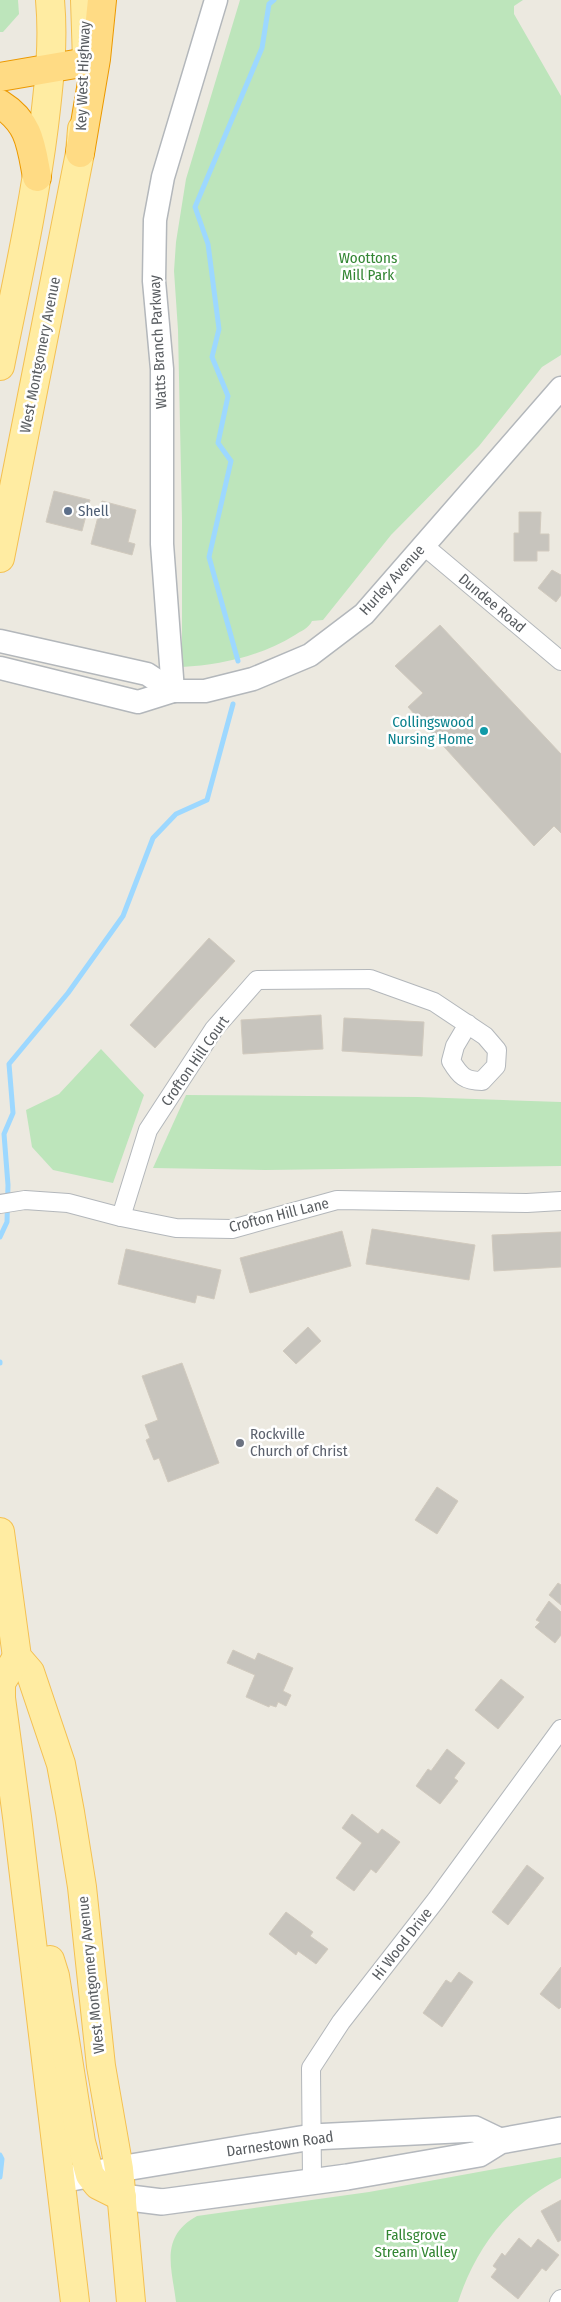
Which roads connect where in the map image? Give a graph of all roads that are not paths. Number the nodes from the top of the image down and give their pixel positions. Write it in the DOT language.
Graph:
graph roads {
  1 [pos="50,0"];
  2 [pos="85,0"];
  3 [pos="102,0"];
  4 [pos="216,0"];
  5 [pos="87,62"];
  6 [pos="51,69"];
  7 [pos="0,77"];
  8 [pos="0,104"];
  9 [pos="80,153"];
  10 [pos="37,177"];
  11 [pos="0,366"];
  12 [pos="561,388"];
  13 [pos="423,545"];
  14 [pos="0,558"];
  15 [pos="0,641"];
  16 [pos="561,660"];
  17 [pos="0,668"];
  18 [pos="173,691"];
  19 [pos="468,1024"];
  20 [pos="561,1201"];
  21 [pos="0,1204"];
  22 [pos="121,1217"];
  23 [pos="0,1532"];
  24 [pos="17,1657"];
  25 [pos="561,1729"];
  26 [pos="26,1893"];
  27 [pos="561,2130"];
  28 [pos="312,2138"];
  29 [pos="500,2140"];
  30 [pos="119,2169"];
  31 [pos="90,2175"];
  32 [pos="61,2180"];
  33 [pos="312,2180"];
  34 [pos="122,2197"];
  35 [pos="75,2302"];
  36 [pos="131,2302"];
  1 -- 6 [label="main road"];
  2 -- 5 [label="main road, Key West Highway"];
  3 -- 9 [label="highway"];
  4 -- 18 [label="street, Watts Branch Parkway"];
  5 -- 6 [label="highway"];
  5 -- 9 [label="main road, Key West Highway"];
  6 -- 7 [label="highway"];
  6 -- 10 [label="main road"];
  8 -- 10 [label="highway"];
  9 -- 14 [label="main road, West Montgomery Avenue"];
  10 -- 11 [label="main road"];
  12 -- 13 [label="street, Hurley Avenue"];
  13 -- 16 [label="street, Dundee Road"];
  13 -- 18 [label="street, Hurley Avenue"];
  15 -- 18 [label="street"];
  17 -- 18 [label="street, Hurley Avenue"];
  19 -- 22 [label="street, Crofton Hill Court"];
  20 -- 22 [label="street, Crofton Hill Lane"];
  21 -- 22 [label="street, Crofton Hill Lane"];
  23 -- 24 [label="main road, West Montgomery Avenue"];
  24 -- 26 [label="main road"];
  24 -- 30 [label="main road, West Montgomery Avenue"];
  25 -- 28 [label="street, Hi Wood Drive"];
  26 -- 31 [label="main road"];
  26 -- 32 [label="main road"];
  27 -- 29 [label="main road"];
  28 -- 29 [label="main road, Darnestown Road"];
  28 -- 30 [label="main road, Darnestown Road"];
  28 -- 33 [label="street, Hi Wood Drive"];
  29 -- 33 [label="main road"];
  30 -- 31 [label="main road, Darnestown Road"];
  30 -- 34 [label="main road, West Montgomery Avenue"];
  31 -- 32 [label="main road, Darnestown Road"];
  31 -- 34 [label="main road"];
  32 -- 35 [label="main road"];
  33 -- 34 [label="main road"];
  34 -- 36 [label="main road, West Montgomery Avenue"];
}
